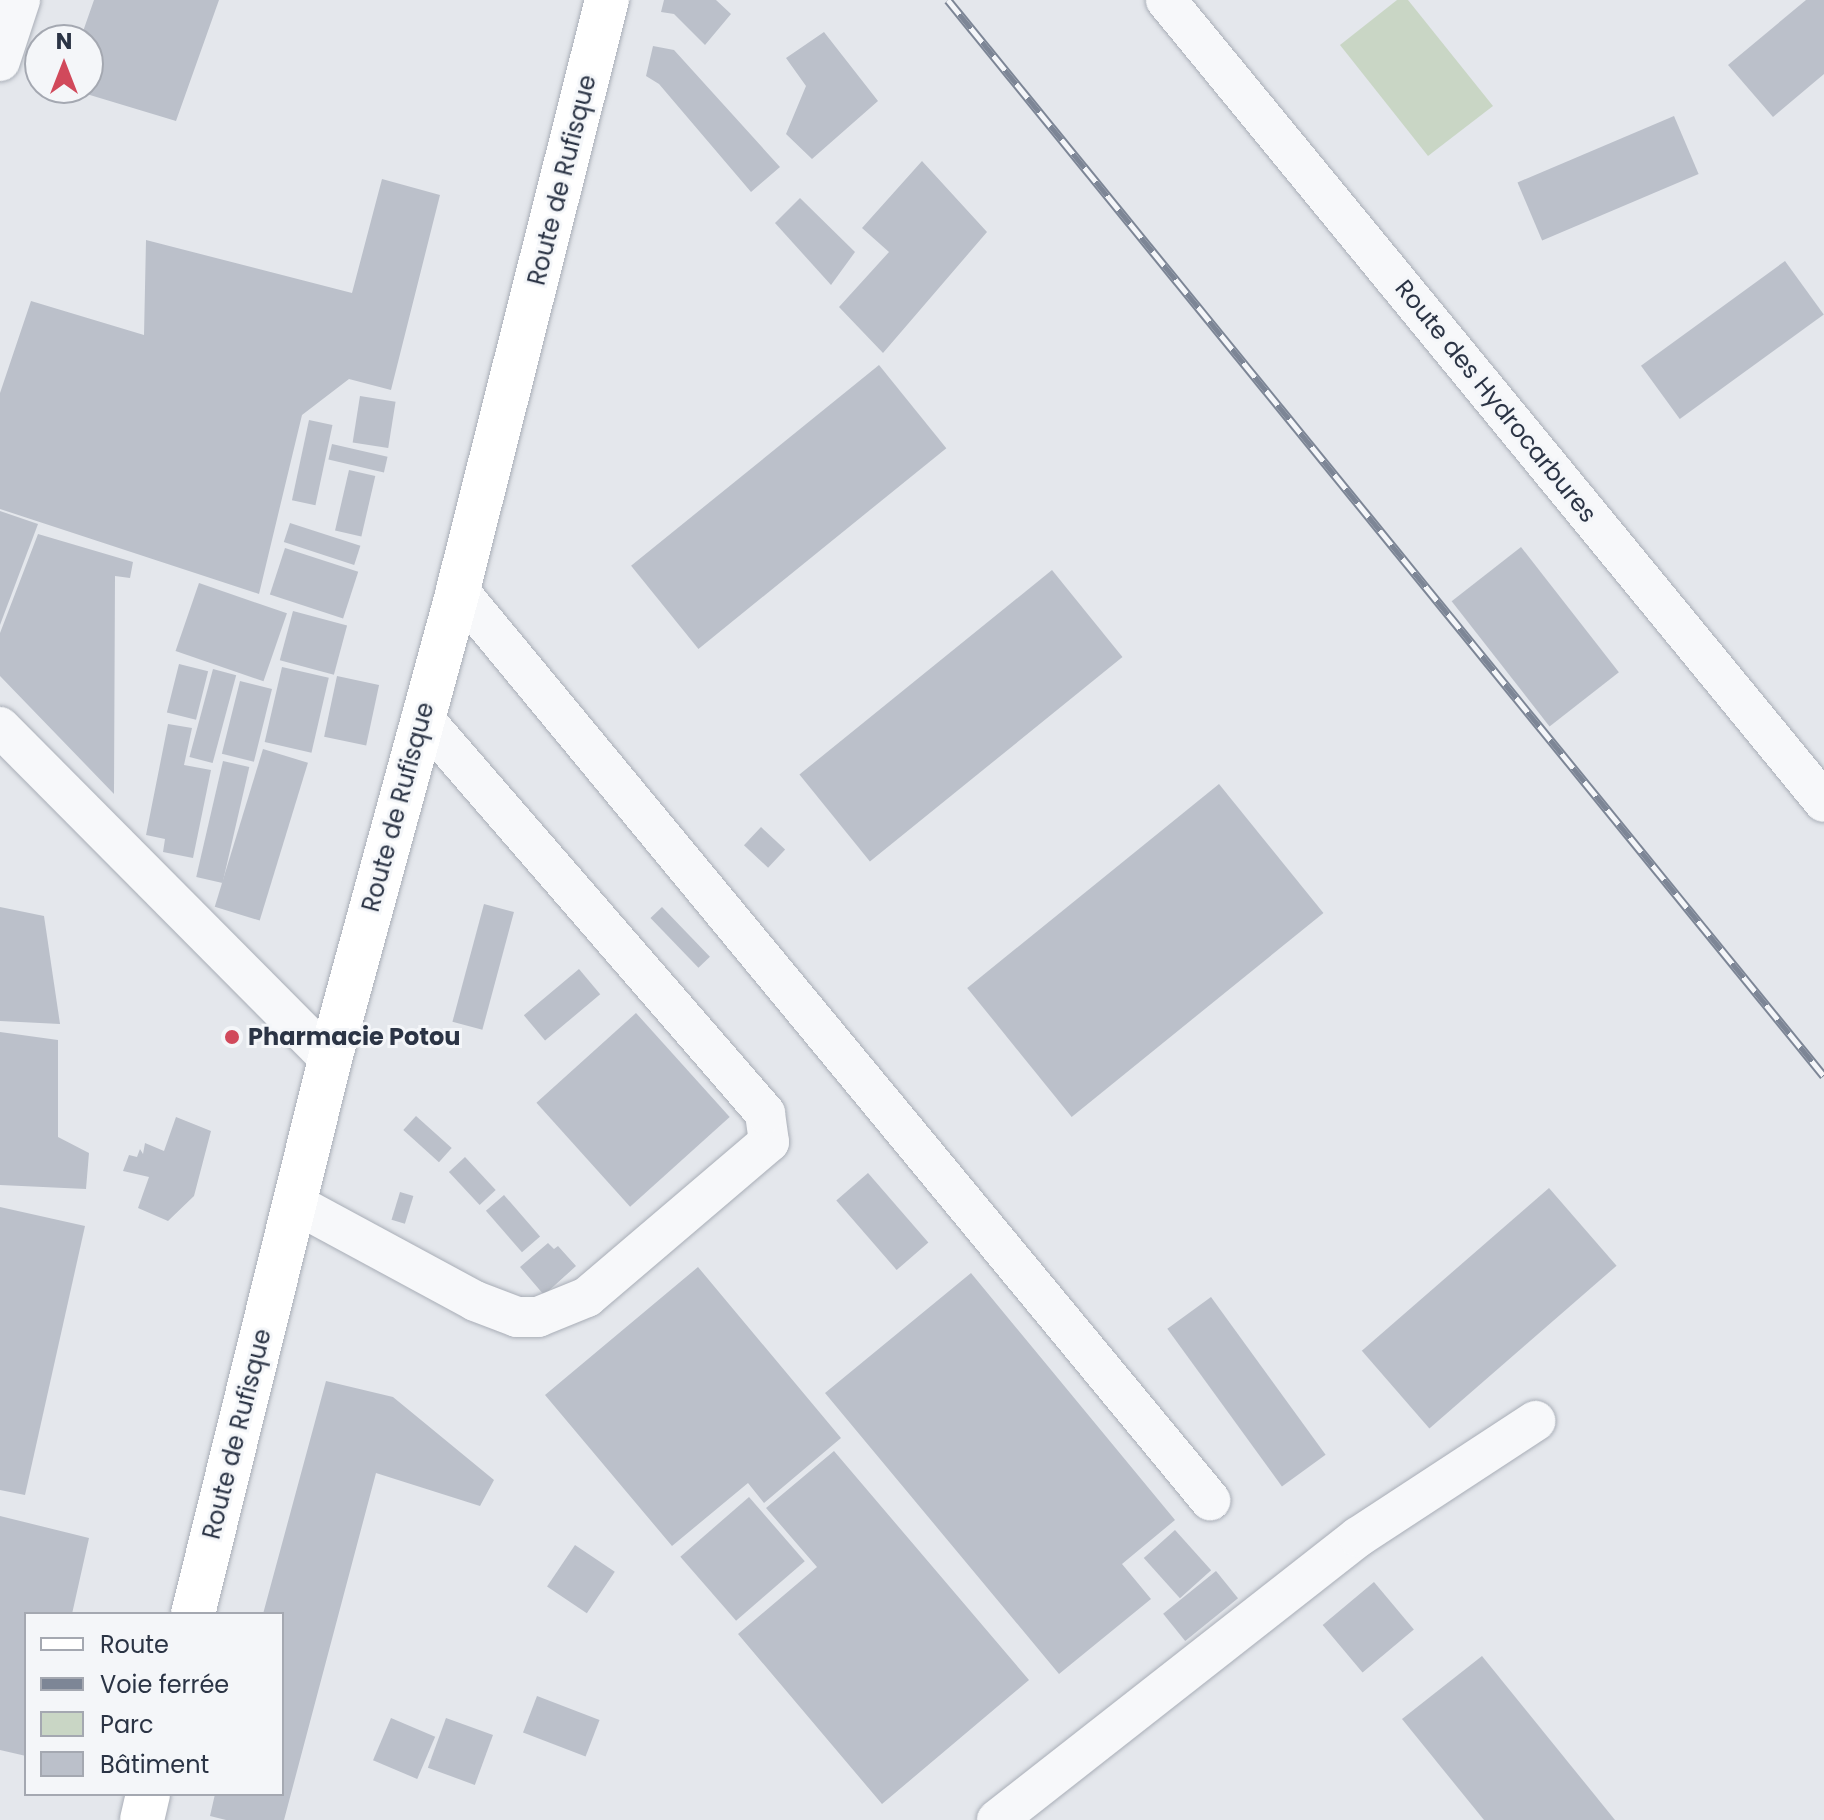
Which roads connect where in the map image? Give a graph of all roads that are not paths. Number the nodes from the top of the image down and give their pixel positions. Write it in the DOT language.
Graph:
graph roads {
  1 [pos="20,0"];
  2 [pos="607,0"];
  3 [pos="1166,0"];
  4 [pos="0,61"];
  5 [pos="458,590"];
  6 [pos="422,717"];
  7 [pos="0,727"];
  8 [pos="1824,802"];
  9 [pos="330,1059"];
  10 [pos="294,1203"];
  11 [pos="1535,1421"];
  12 [pos="1210,1500"];
  13 [pos="193,1612"];
  14 [pos="148,1796"];
  15 [pos="142,1820"];
  16 [pos="997,1820"];
  1 -- 4 [label="street"];
  2 -- 5 [label="main road, Route de Rufisque"];
  3 -- 8 [label="street, Route des Hydrocarbures"];
  5 -- 6 [label="main road, Route de Rufisque"];
  5 -- 12 [label="street"];
  6 -- 9 [label="main road, Route de Rufisque"];
  6 -- 10 [label="street"];
  7 -- 9 [label="street"];
  9 -- 10 [label="main road, Route de Rufisque"];
  10 -- 13 [label="main road, Route de Rufisque"];
  11 -- 16 [label="street"];
  14 -- 15 [label="main road"];
}
